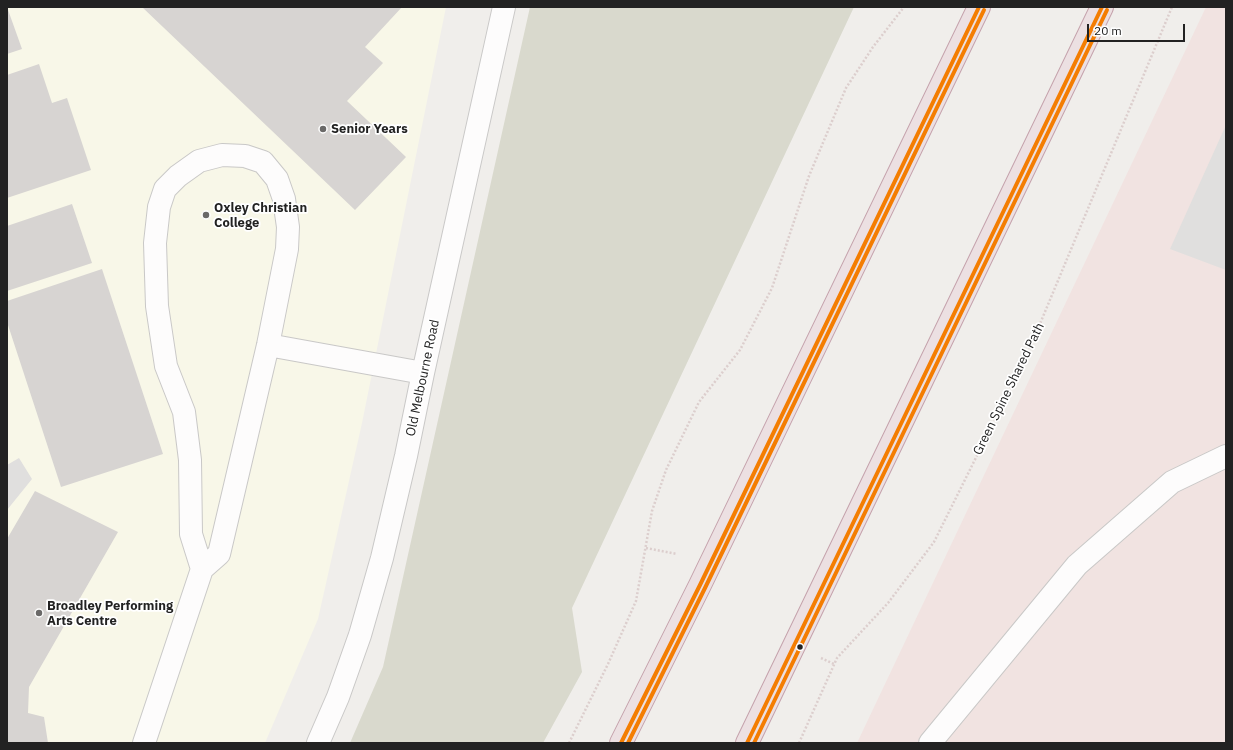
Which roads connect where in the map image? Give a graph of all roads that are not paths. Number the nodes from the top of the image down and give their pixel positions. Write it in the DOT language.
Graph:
graph roads {
  1 [pos="504,7"];
  2 [pos="979,7"];
  3 [pos="1102,7"];
  4 [pos="268,345"];
  5 [pos="423,373"];
  6 [pos="1226,456"];
  7 [pos="202,568"];
  8 [pos="144,743"];
  9 [pos="318,743"];
  10 [pos="621,743"];
  11 [pos="747,743"];
  12 [pos="930,743"];
  1 -- 5 [label="street, Old Melbourne Road"];
  2 -- 10 [label="highway"];
  3 -- 11 [label="highway"];
  4 -- 5 [label="street"];
  4 -- 7 [label="street"];
  4 -- 7 [label="street"];
  5 -- 9 [label="street, Old Melbourne Road"];
  6 -- 12 [label="street"];
  7 -- 8 [label="street"];
}
